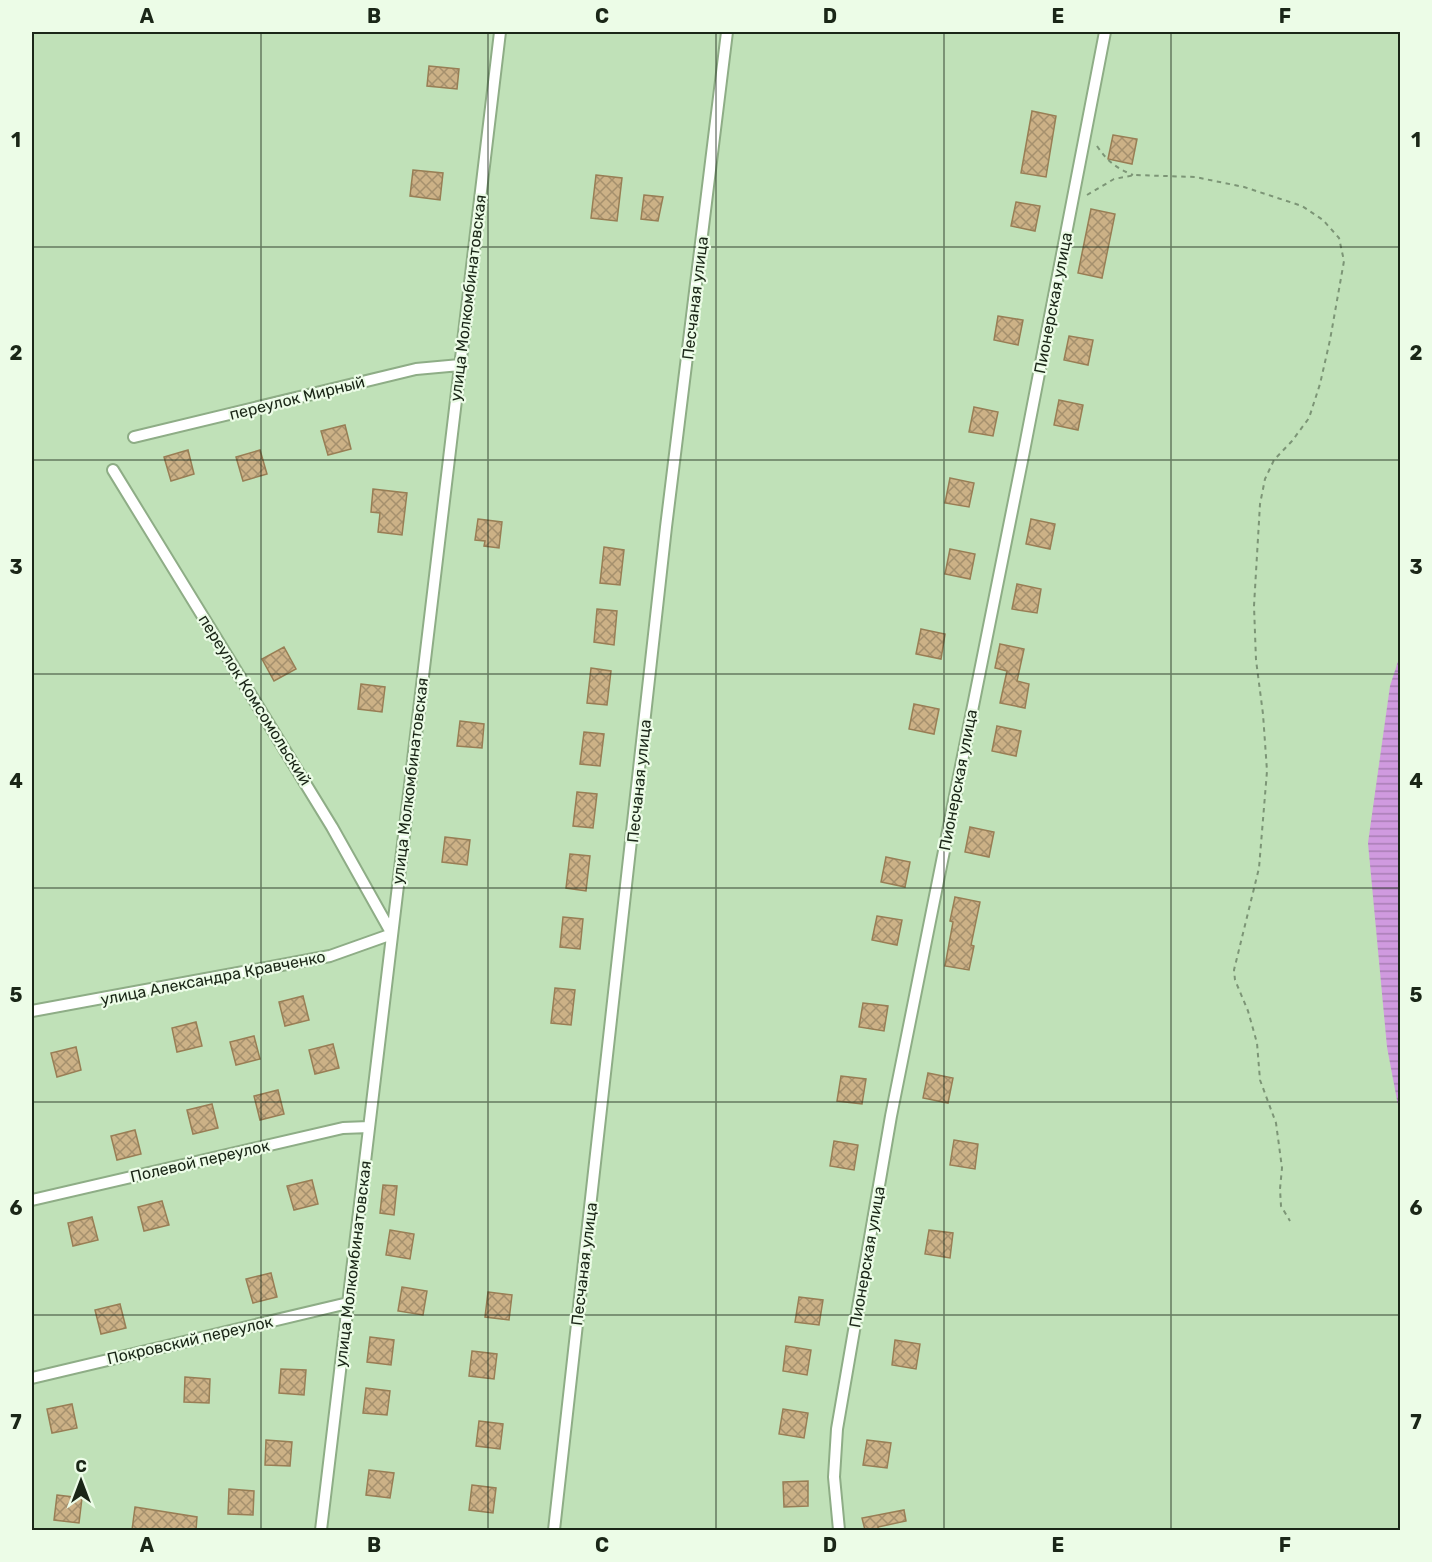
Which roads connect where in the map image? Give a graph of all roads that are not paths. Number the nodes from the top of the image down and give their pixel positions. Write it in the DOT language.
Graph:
graph roads {
  1 [pos="500,32"];
  2 [pos="726,32"];
  3 [pos="1105,32"];
  4 [pos="460,365"];
  5 [pos="134,437"];
  6 [pos="113,470"];
  7 [pos="392,934"];
  8 [pos="32,1011"];
  9 [pos="369,1126"];
  10 [pos="32,1200"];
  11 [pos="348,1303"];
  12 [pos="32,1378"];
  13 [pos="321,1530"];
  14 [pos="554,1530"];
  15 [pos="839,1530"];
  1 -- 4 [label="street, улица Молкомбинатовская"];
  2 -- 14 [label="street, Песчаная улица"];
  3 -- 15 [label="street, Пионерская улица"];
  4 -- 5 [label="street, переулок Мирный"];
  4 -- 7 [label="street, улица Молкомбинатовская"];
  6 -- 7 [label="street, переулок Комсомольский"];
  7 -- 8 [label="street, улица Александра Кравченко"];
  7 -- 9 [label="street, улица Молкомбинатовская"];
  9 -- 10 [label="street, Полевой переулок"];
  9 -- 11 [label="street, улица Молкомбинатовская"];
  11 -- 12 [label="street, Покровский переулок"];
  11 -- 13 [label="street, улица Молкомбинатовская"];
}
